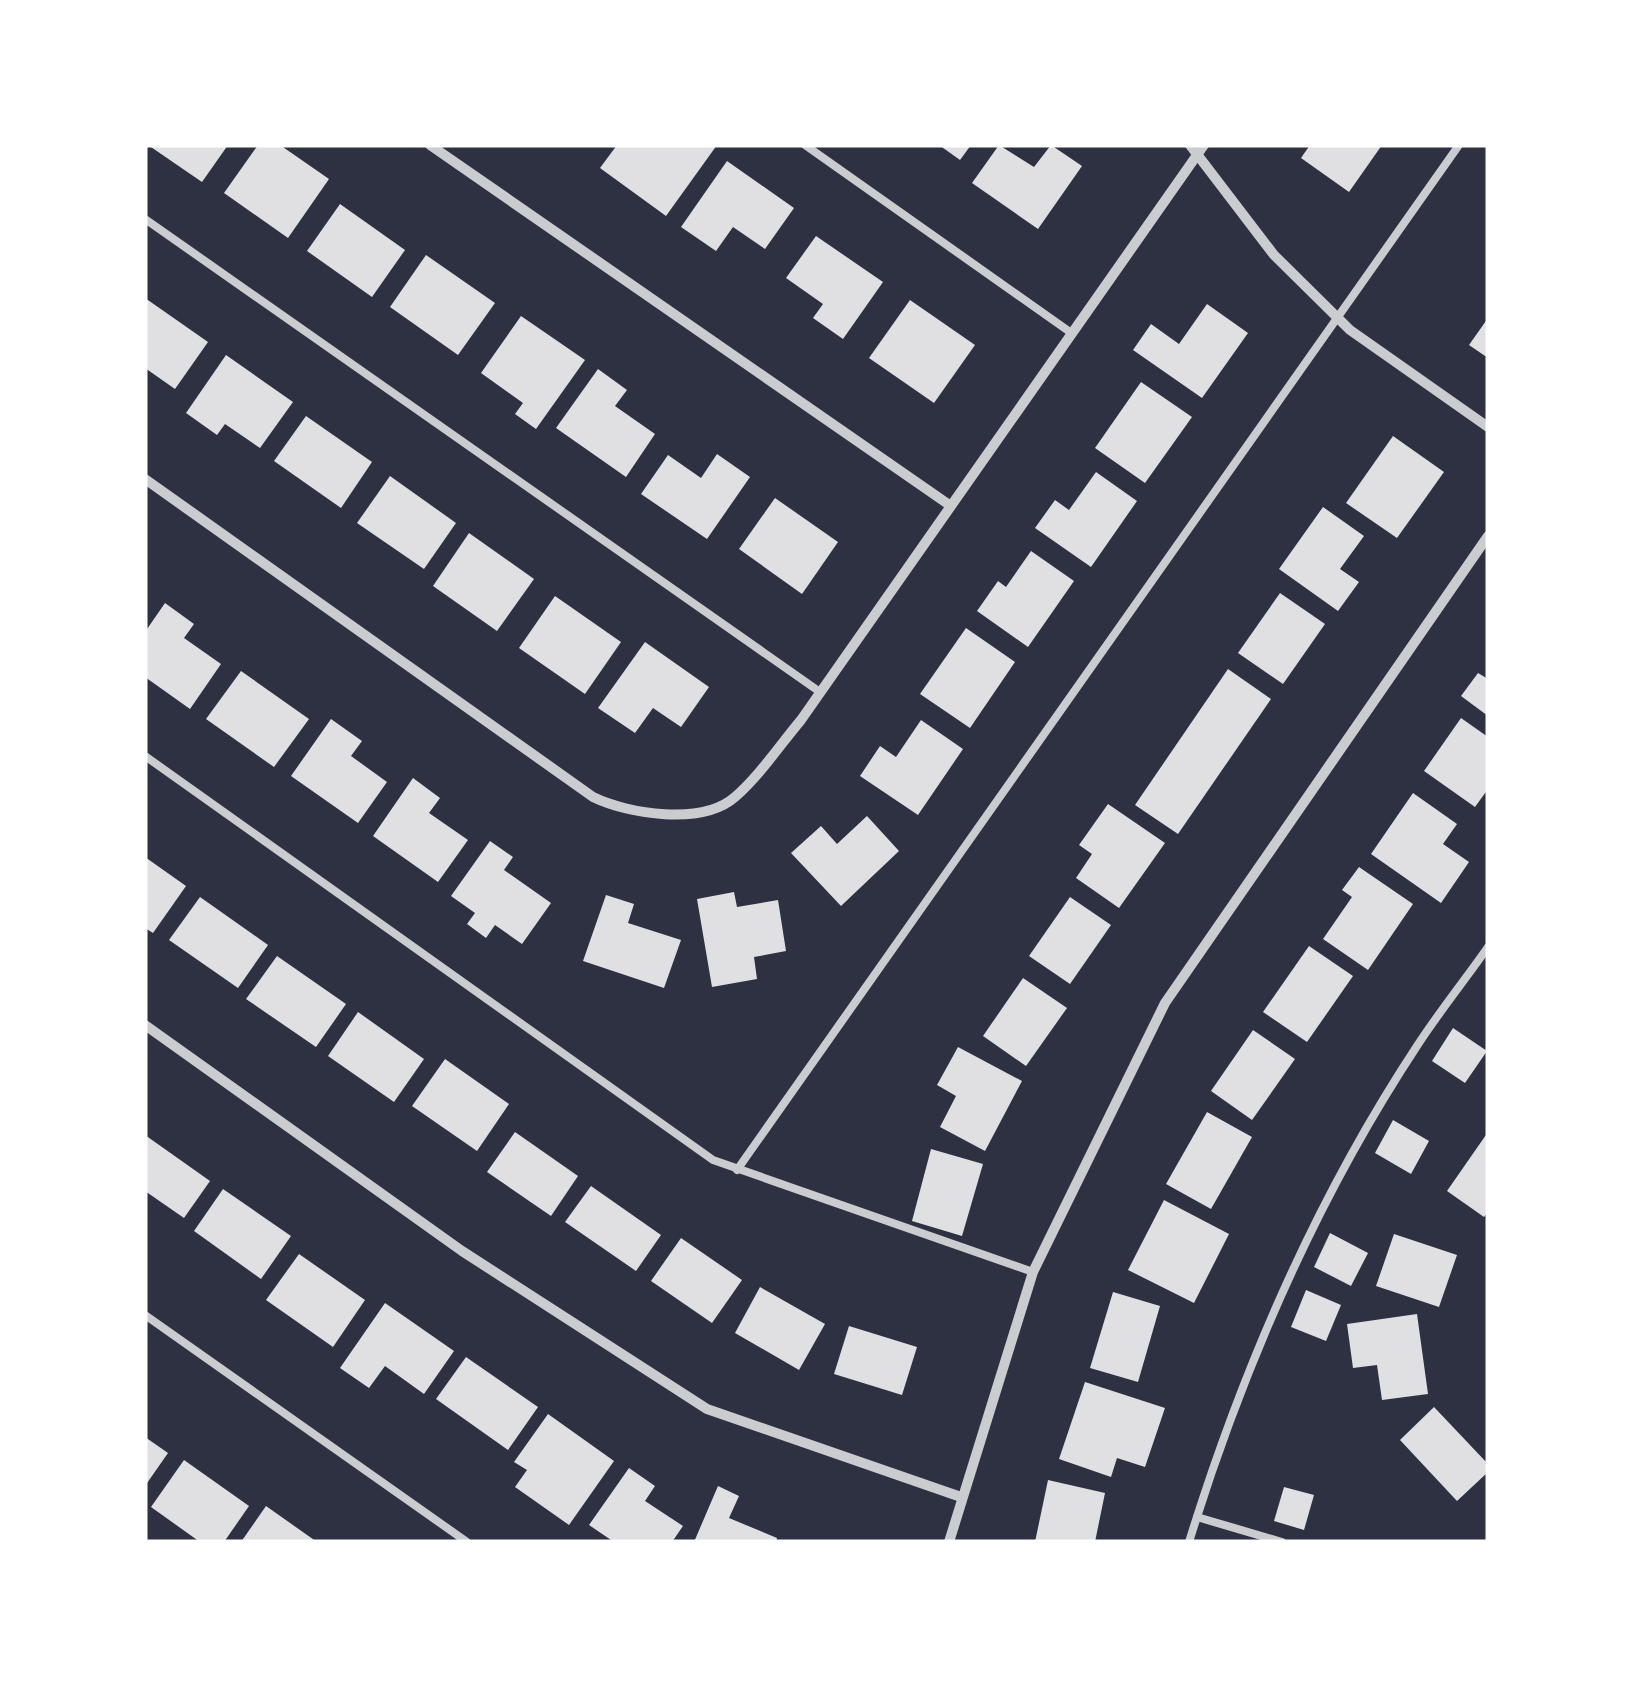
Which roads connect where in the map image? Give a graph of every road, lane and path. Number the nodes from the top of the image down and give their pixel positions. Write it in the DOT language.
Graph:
graph roads {
  1 [pos="430,145"];
  2 [pos="805,145"];
  3 [pos="1459,145"];
  4 [pos="1197,148"];
  5 [pos="145,219"];
  6 [pos="1338,318"];
  7 [pos="1070,332"];
  8 [pos="1488,426"];
  9 [pos="145,479"];
  10 [pos="948,504"];
  11 [pos="1488,536"];
  12 [pos="820,692"];
  13 [pos="145,756"];
  14 [pos="1488,947"];
  15 [pos="145,1025"];
  16 [pos="737,1170"];
  17 [pos="1033,1272"];
  18 [pos="145,1315"];
  19 [pos="961,1497"];
  20 [pos="1197,1517"];
  21 [pos="467,1542"];
  22 [pos="949,1542"];
  23 [pos="1189,1542"];
  24 [pos="1282,1542"];
  1 -- 10 [label="street"];
  2 -- 7 [label="lane"];
  3 -- 6 [label="lane"];
  4 -- 6 [label="street"];
  4 -- 7 [label="street"];
  5 -- 12 [label="lane"];
  6 -- 8 [label="street"];
  6 -- 16 [label="lane"];
  7 -- 10 [label="street"];
  9 -- 12 [label="street"];
  10 -- 12 [label="street"];
  11 -- 17 [label="street"];
  13 -- 16 [label="lane"];
  14 -- 20 [label="lane"];
  15 -- 19 [label="street"];
  16 -- 17 [label="lane"];
  17 -- 19 [label="street"];
  18 -- 21 [label="lane"];
  19 -- 22 [label="street"];
  20 -- 23 [label="lane"];
  20 -- 24 [label="lane"];
}
